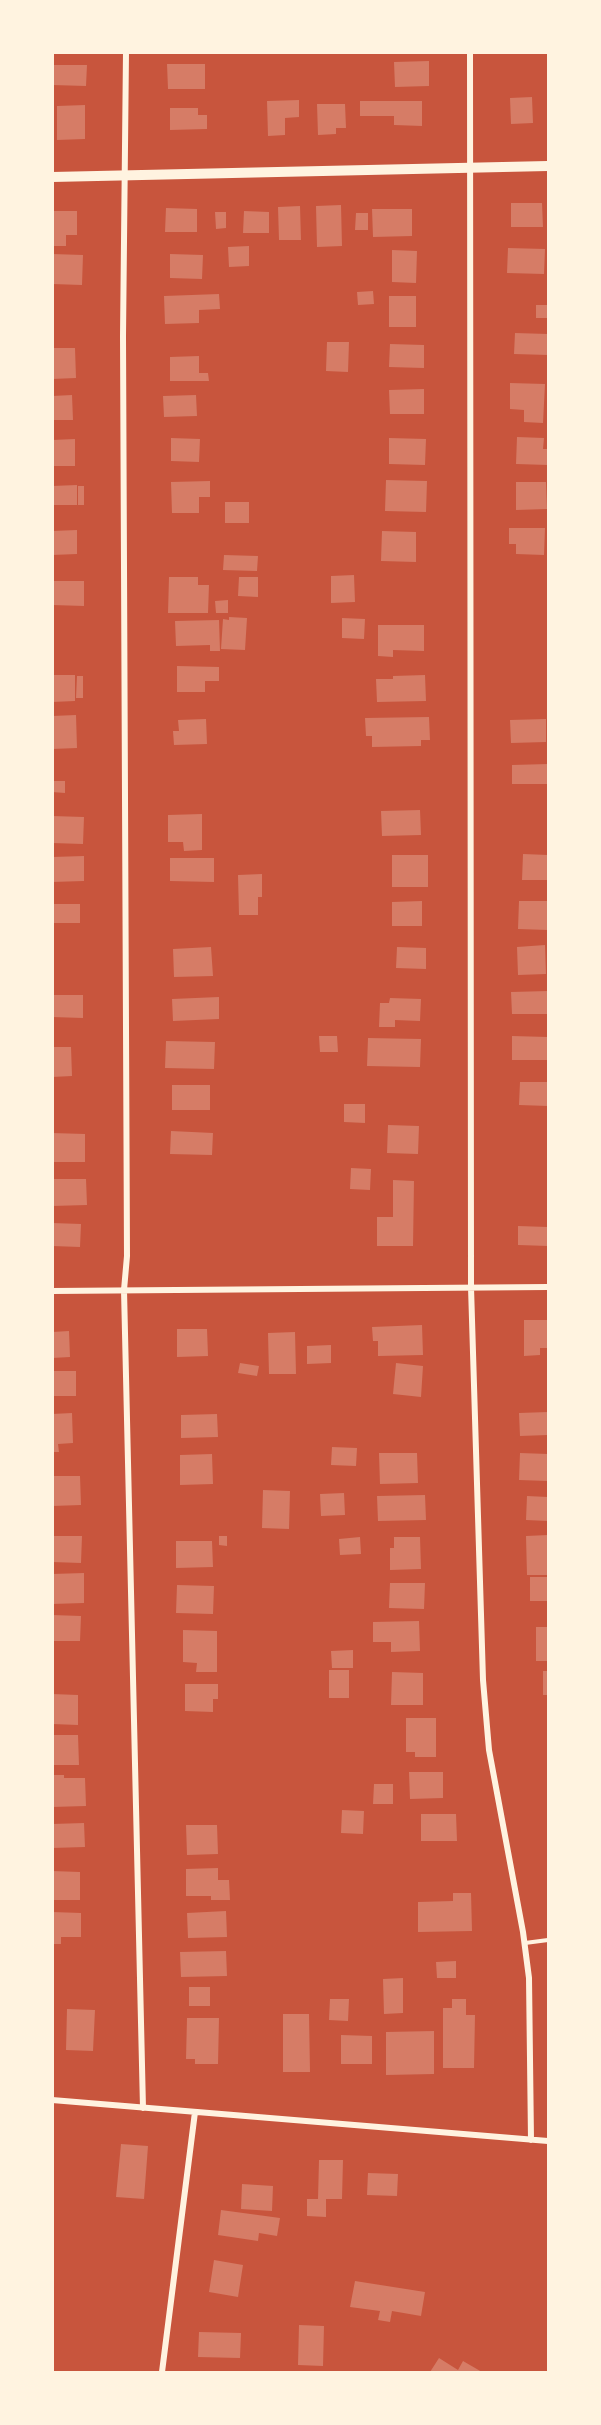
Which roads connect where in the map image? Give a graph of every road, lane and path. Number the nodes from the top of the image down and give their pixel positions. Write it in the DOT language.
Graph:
graph roads {
  1 [pos="126,52"];
  2 [pos="470,52"];
  3 [pos="549,166"];
  4 [pos="470,168"];
  5 [pos="126,173"];
  6 [pos="52,177"];
  7 [pos="471,1287"];
  8 [pos="549,1287"];
  9 [pos="124,1290"];
  10 [pos="52,1291"];
  11 [pos="549,1940"];
  12 [pos="525,1943"];
  13 [pos="52,2100"];
  14 [pos="143,2108"];
  15 [pos="195,2112"];
  16 [pos="531,2139"];
  17 [pos="549,2141"];
  18 [pos="162,2373"];
  1 -- 5 [label="street"];
  2 -- 4 [label="street"];
  3 -- 4 [label="main road"];
  4 -- 5 [label="main road"];
  4 -- 7 [label="street"];
  5 -- 6 [label="main road"];
  5 -- 9 [label="street"];
  7 -- 8 [label="street"];
  7 -- 9 [label="street"];
  7 -- 12 [label="street"];
  9 -- 10 [label="street"];
  9 -- 14 [label="street"];
  11 -- 12 [label="lane"];
  12 -- 16 [label="street"];
  13 -- 14 [label="street"];
  14 -- 15 [label="street"];
  15 -- 16 [label="street"];
  15 -- 18 [label="street"];
  16 -- 17 [label="street"];
}
